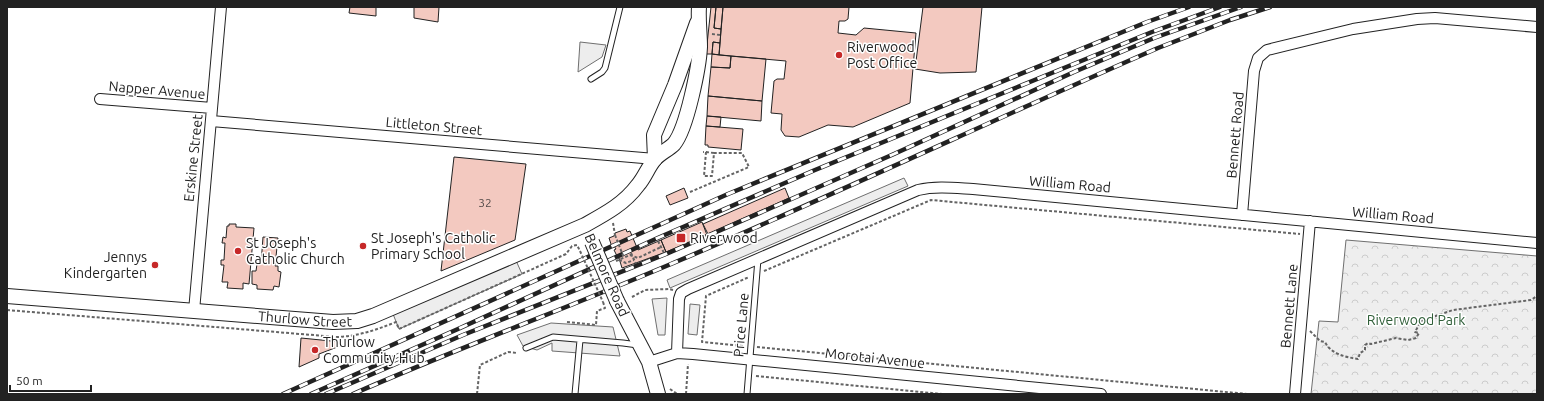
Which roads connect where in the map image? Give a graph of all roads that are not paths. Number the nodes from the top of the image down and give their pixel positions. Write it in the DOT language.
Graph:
graph roads {
  1 [pos="221,7"];
  2 [pos="620,7"];
  3 [pos="699,13"];
  4 [pos="1537,27"];
  5 [pos="591,79"];
  6 [pos="100,99"];
  7 [pos="212,108"];
  8 [pos="210,121"];
  9 [pos="655,159"];
  10 [pos="1242,215"];
  11 [pos="1310,221"];
  12 [pos="585,225"];
  13 [pos="1537,243"];
  14 [pos="758,259"];
  15 [pos="7,296"];
  16 [pos="194,311"];
  17 [pos="580,340"];
  18 [pos="640,346"];
  19 [pos="526,348"];
  20 [pos="677,353"];
  21 [pos="750,359"];
  22 [pos="649,362"];
  23 [pos="664,391"];
  24 [pos="575,394"];
  25 [pos="747,394"];
  26 [pos="1101,394"];
  27 [pos="1296,394"];
  1 -- 7 [label="street, Erskine Street"];
  2 -- 5 [label="lane"];
  3 -- 9 [label="street, Belmore Road"];
  3 -- 9 [label="street, Belmore Road"];
  4 -- 10 [label="street, Bennett Road"];
  6 -- 7 [label="street, Napper Avenue"];
  7 -- 8 [label="street, Erskine Street"];
  8 -- 9 [label="street, Littleton Street"];
  8 -- 16 [label="street, Erskine Street"];
  9 -- 12 [label="street, Belmore Road"];
  10 -- 11 [label="street, William Road"];
  10 -- 14 [label="street, William Road"];
  11 -- 13 [label="street, William Road"];
  11 -- 27 [label="street, Bennett Lane"];
  12 -- 16 [label="street, Thurlow Street"];
  12 -- 18 [label="street, Belmore Road, bridge"];
  14 -- 20 [label="street, William Road"];
  14 -- 21 [label="lane, Price Lane"];
  15 -- 16 [label="street, Thurlow Street"];
  17 -- 18 [label="lane"];
  17 -- 19 [label="lane"];
  17 -- 24 [label="lane"];
  18 -- 22 [label="street, Belmore Road"];
  20 -- 21 [label="street, Morotai Avenue"];
  20 -- 22 [label="street, Morotai Avenue"];
  21 -- 25 [label="lane, Price Lane"];
  21 -- 26 [label="street, Morotai Avenue"];
  22 -- 23 [label="street, Belmore Road"];
}
